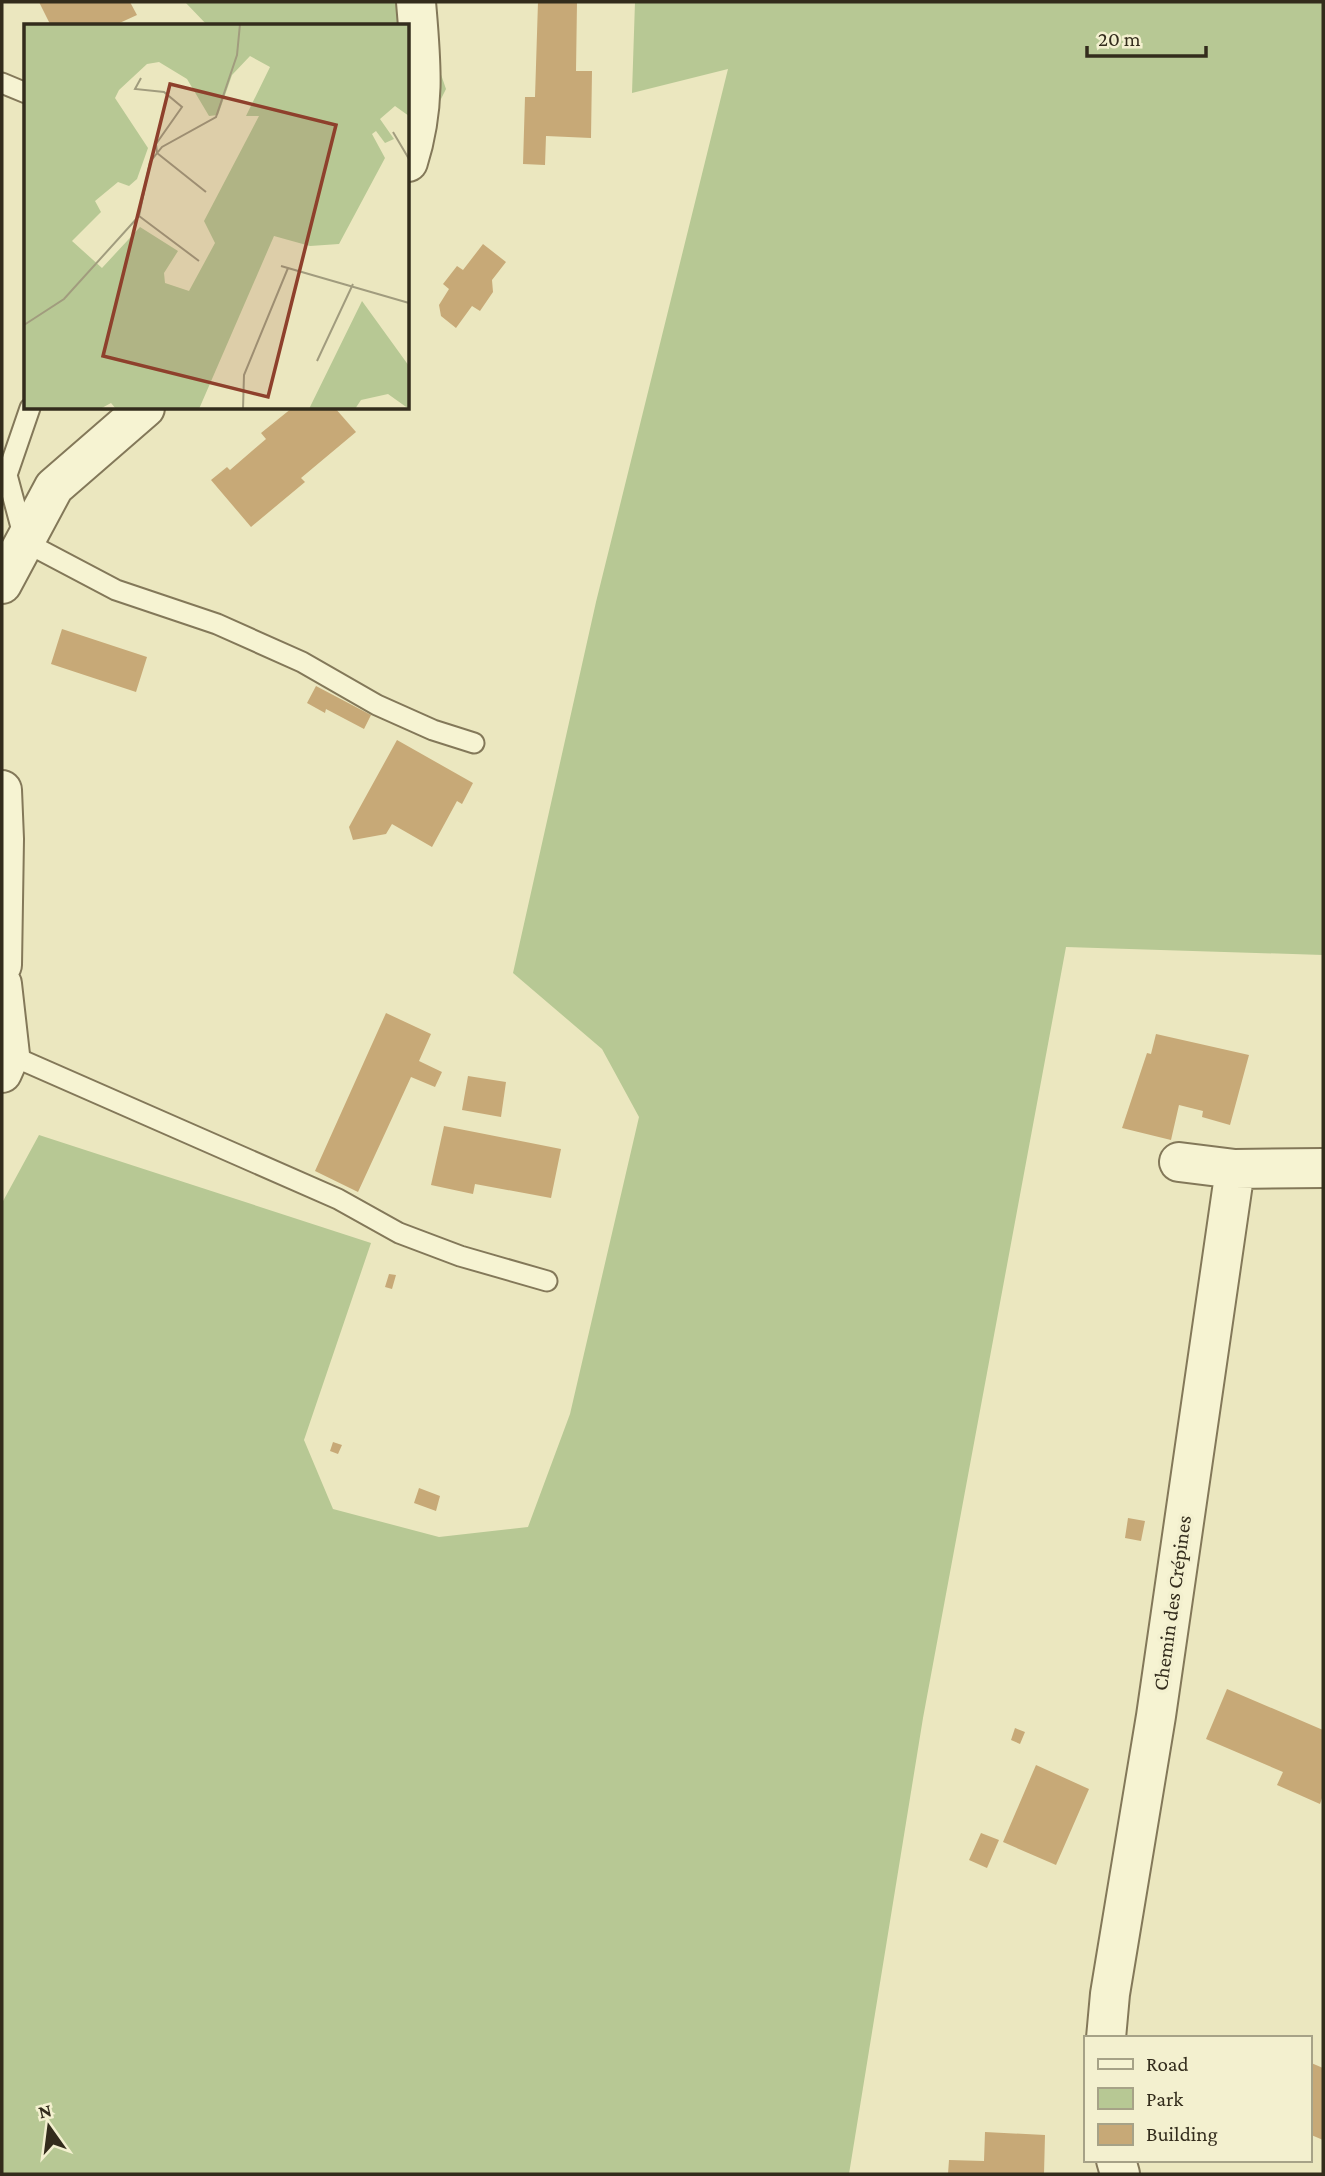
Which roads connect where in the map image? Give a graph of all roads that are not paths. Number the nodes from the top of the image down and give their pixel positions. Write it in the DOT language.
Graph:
graph roads {
  1 [pos="416,2"];
  2 [pos="2,83"];
  3 [pos="24,92"];
  4 [pos="410,154"];
  5 [pos="29,410"];
  6 [pos="143,410"];
  7 [pos="25,542"];
  8 [pos="2,584"];
  9 [pos="474,743"];
  10 [pos="2,790"];
  11 [pos="2,965"];
  12 [pos="2,984"];
  13 [pos="6,1064"];
  14 [pos="1179,1162"];
  15 [pos="1323,1168"];
  16 [pos="1235,1169"];
  17 [pos="547,1281"];
  18 [pos="1106,2036"];
  1 -- 4 [label="street"];
  2 -- 3 [label="lane"];
  5 -- 7 [label="lane"];
  6 -- 7 [label="street"];
  7 -- 8 [label="street"];
  7 -- 9 [label="lane"];
  10 -- 11 [label="street"];
  12 -- 13 [label="street"];
  13 -- 17 [label="lane"];
  14 -- 16 [label="street"];
  15 -- 16 [label="street"];
  16 -- 18 [label="street, Chemin des Crépines"];
}
